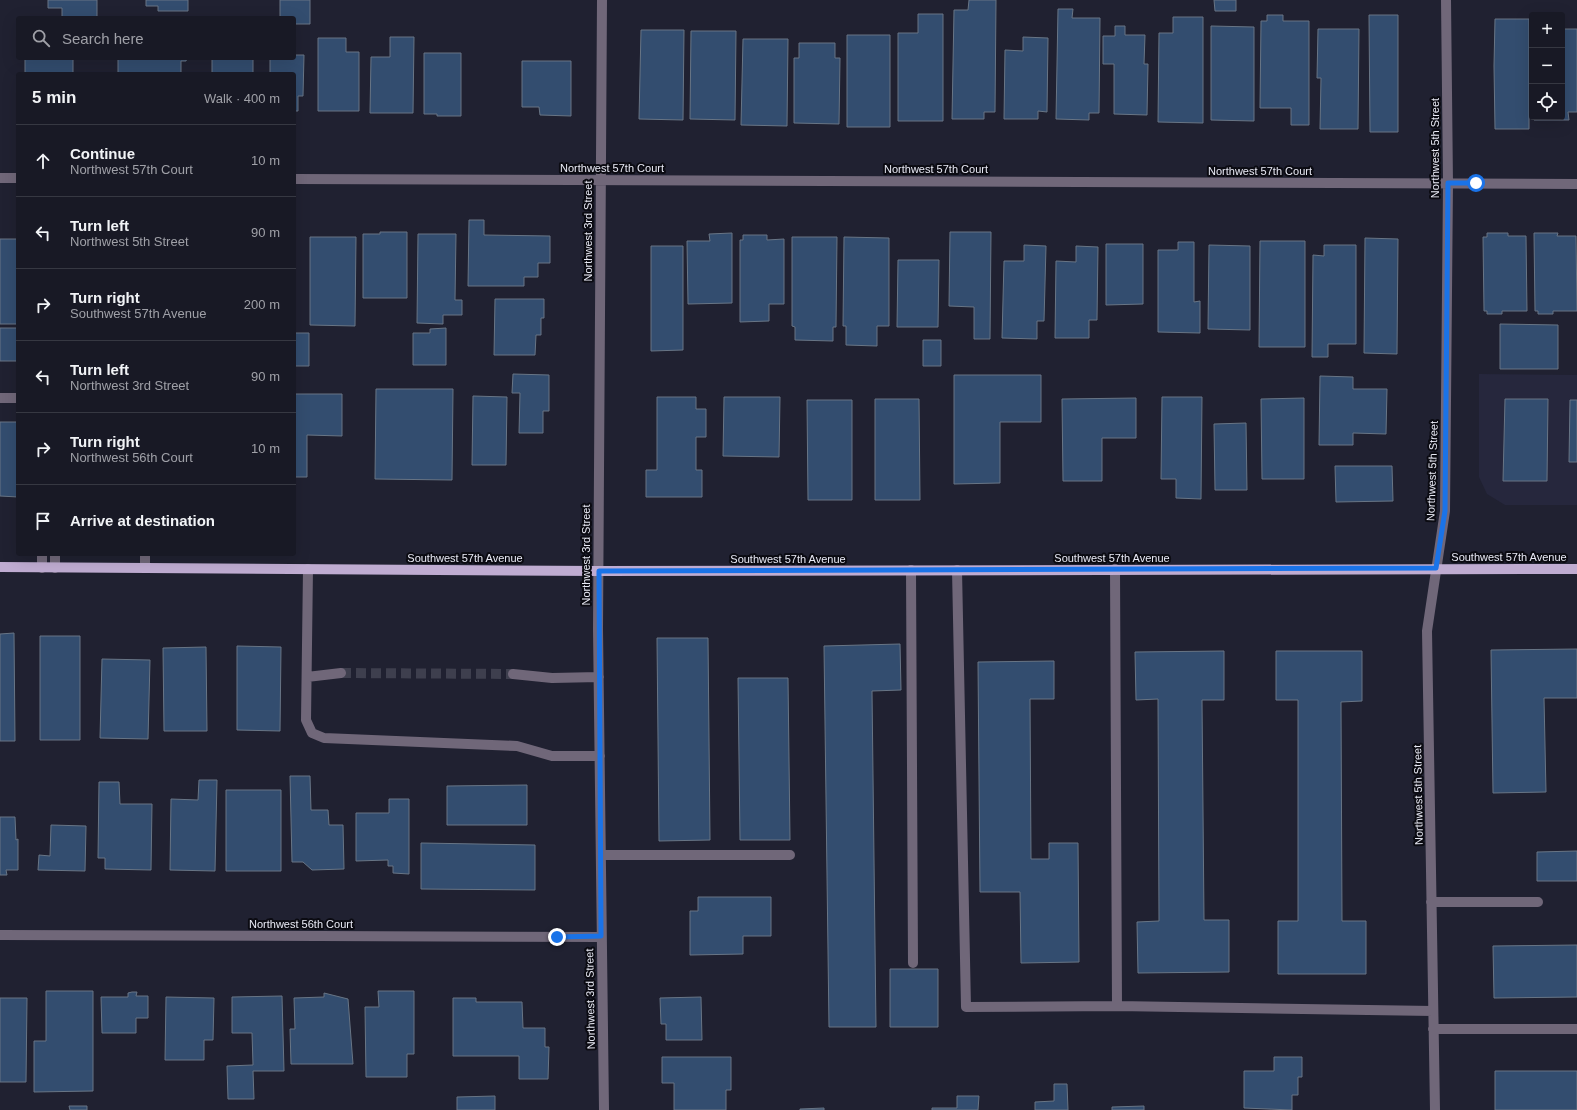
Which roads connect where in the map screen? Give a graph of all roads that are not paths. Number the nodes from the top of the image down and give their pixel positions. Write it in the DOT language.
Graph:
graph roads {
  1 [pos="602,0"];
  2 [pos="1446,0"];
  3 [pos="0,178"];
  4 [pos="16,178"];
  5 [pos="296,179"];
  6 [pos="600,180"];
  7 [pos="1448,183"];
  8 [pos="1577,184"];
  9 [pos="0,398"];
  10 [pos="16,398"];
  11 [pos="42,556"];
  12 [pos="55,556"];
  13 [pos="145,556"];
  14 [pos="0,567"];
  15 [pos="42,568"];
  16 [pos="55,568"];
  17 [pos="145,568"];
  18 [pos="1436,568"];
  19 [pos="308,570"];
  20 [pos="911,570"];
  21 [pos="957,570"];
  22 [pos="1115,570"];
  23 [pos="1577,570"];
  24 [pos="599,571"];
  25 [pos="341,674"];
  26 [pos="512,674"];
  27 [pos="307,677"];
  28 [pos="599,677"];
  29 [pos="600,756"];
  30 [pos="600,855"];
  31 [pos="790,855"];
  32 [pos="1431,902"];
  33 [pos="1538,902"];
  34 [pos="0,935"];
  35 [pos="601,936"];
  36 [pos="913,963"];
  37 [pos="1117,1006"];
  38 [pos="1433,1011"];
  39 [pos="1433,1029"];
  40 [pos="1577,1029"];
  41 [pos="604,1110"];
  42 [pos="1434,1110"];
  1 -- 6 [label="street, Northwest 3rd Street"];
  2 -- 7 [label="street, Northwest 5th Street"];
  3 -- 4 [label="street"];
  5 -- 6 [label="street, Northwest 57th Court"];
  6 -- 7 [label="street, Northwest 57th Court"];
  6 -- 24 [label="street, Northwest 3rd Street"];
  7 -- 8 [label="street, Northwest 57th Court"];
  7 -- 18 [label="street, Northwest 5th Street"];
  9 -- 10 [label="street"];
  11 -- 15 [label="street"];
  12 -- 16 [label="street"];
  13 -- 17 [label="street"];
  14 -- 15 [label="main road, Southwest 57th Avenue"];
  15 -- 16 [label="main road, Southwest 57th Avenue"];
  16 -- 17 [label="main road, Southwest 57th Avenue"];
  17 -- 19 [label="main road, Southwest 57th Avenue"];
  18 -- 22 [label="main road, Southwest 57th Avenue"];
  18 -- 23 [label="main road, Southwest 57th Avenue"];
  18 -- 32 [label="street, Northwest 5th Street"];
  19 -- 24 [label="main road, Southwest 57th Avenue"];
  19 -- 27 [label="street"];
  20 -- 21 [label="main road, Southwest 57th Avenue"];
  20 -- 24 [label="main road, Southwest 57th Avenue"];
  20 -- 36 [label="street"];
  21 -- 22 [label="main road, Southwest 57th Avenue"];
  21 -- 37 [label="street"];
  22 -- 37 [label="street"];
  24 -- 28 [label="street, Northwest 3rd Street"];
  25 -- 27 [label="street"];
  26 -- 28 [label="street"];
  27 -- 29 [label="street"];
  28 -- 29 [label="street, Northwest 3rd Street"];
  29 -- 30 [label="street, Northwest 3rd Street"];
  30 -- 31 [label="street"];
  30 -- 35 [label="street, Northwest 3rd Street"];
  32 -- 33 [label="street"];
  32 -- 38 [label="street, Northwest 5th Street"];
  34 -- 35 [label="street, Northwest 56th Court"];
  35 -- 41 [label="street, Northwest 3rd Street"];
  37 -- 38 [label="street"];
  38 -- 39 [label="street, Northwest 5th Street"];
  39 -- 40 [label="street"];
  39 -- 42 [label="street, Northwest 5th Street"];
}
